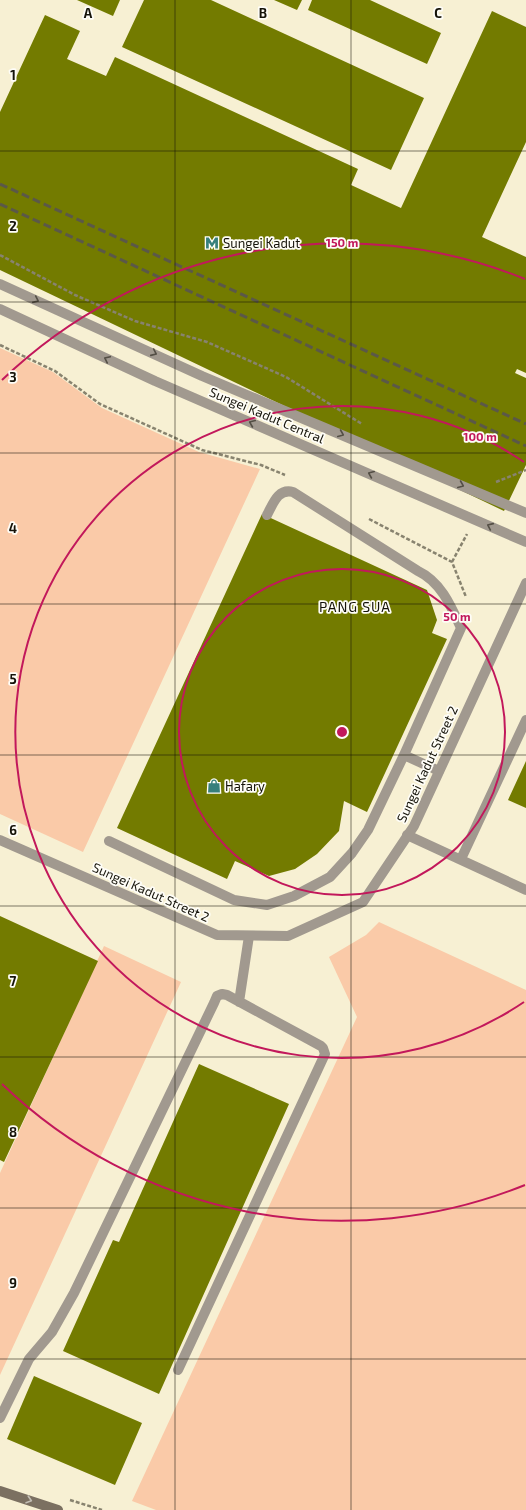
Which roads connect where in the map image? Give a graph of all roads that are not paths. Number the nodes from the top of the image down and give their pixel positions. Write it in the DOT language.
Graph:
graph roads {
  1 [pos="0,284"];
  2 [pos="0,309"];
  3 [pos="526,512"];
  4 [pos="267,515"];
  5 [pos="526,542"];
  6 [pos="526,583"];
  7 [pos="526,720"];
  8 [pos="404,756"];
  9 [pos="439,771"];
  10 [pos="407,835"];
  11 [pos="0,840"];
  12 [pos="109,841"];
  13 [pos="461,859"];
  14 [pos="526,890"];
  15 [pos="249,936"];
  16 [pos="239,1002"];
  17 [pos="178,1370"];
  18 [pos="0,1418"];
  19 [pos="0,1491"];
  20 [pos="58,1510"];
  1 -- 3 [label="street, Sungei Kadut Central, one-way"];
  5 -- 2 [label="street, Sungei Kadut Central, one-way"];
  4 -- 8 [label="street"];
  6 -- 9 [label="street, Sungei Kadut Street 2"];
  7 -- 13 [label="street"];
  8 -- 9 [label="street"];
  8 -- 12 [label="street"];
  9 -- 10 [label="street, Sungei Kadut Street 2"];
  10 -- 13 [label="street"];
  10 -- 15 [label="street, Sungei Kadut Street 2"];
  11 -- 15 [label="street, Sungei Kadut Street 2"];
  13 -- 14 [label="street"];
  15 -- 16 [label="street"];
  16 -- 17 [label="street"];
  16 -- 18 [label="street"];
  19 -- 20 [label="main road, one-way"];
}
